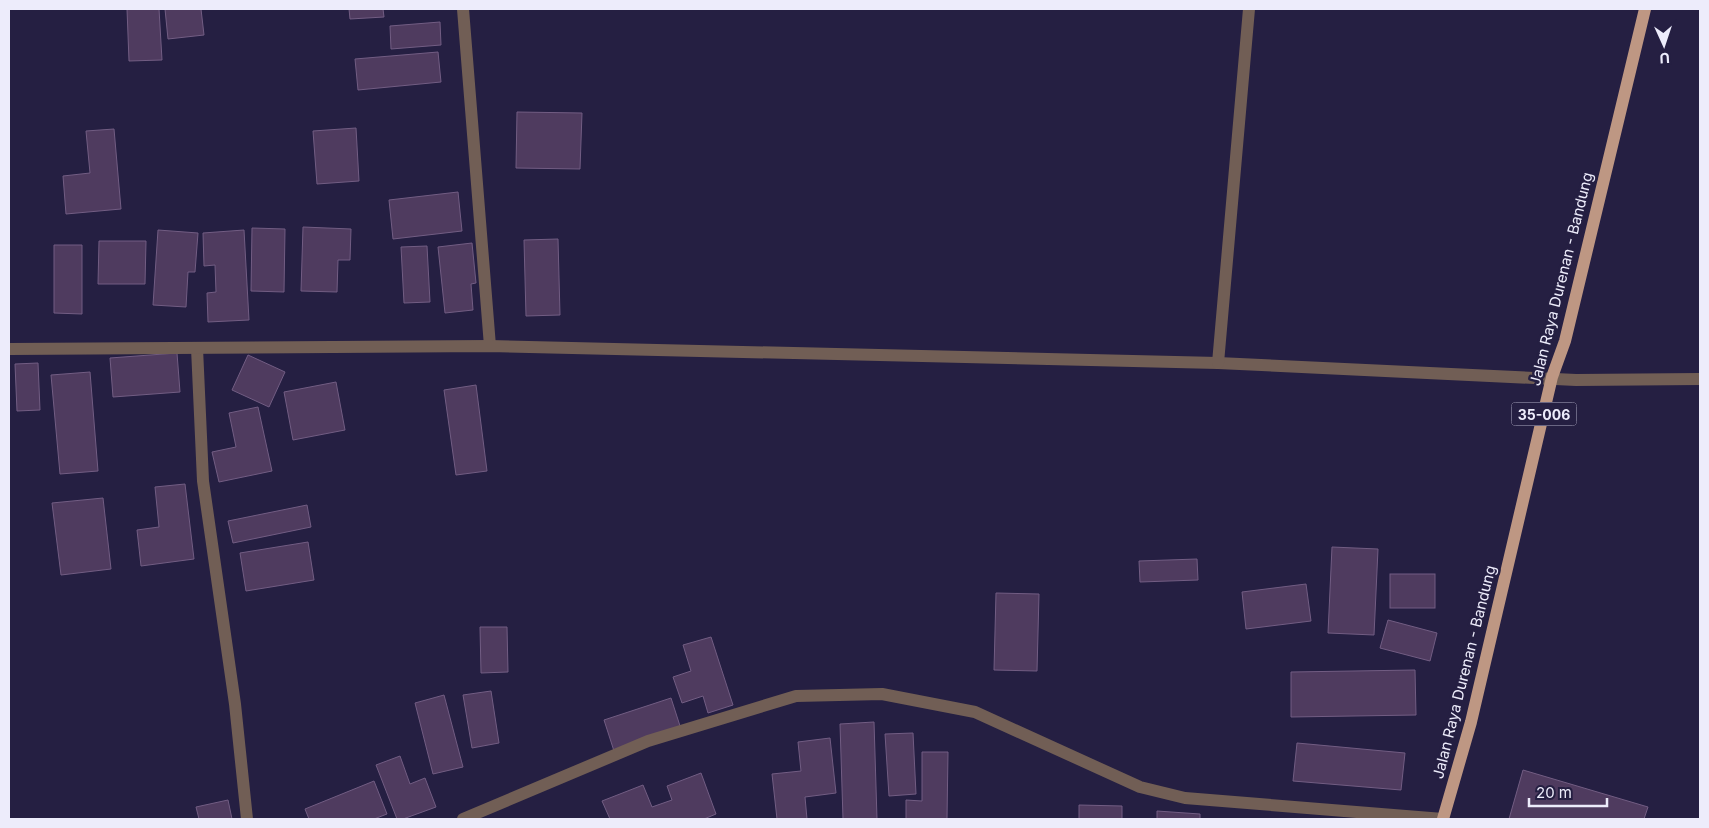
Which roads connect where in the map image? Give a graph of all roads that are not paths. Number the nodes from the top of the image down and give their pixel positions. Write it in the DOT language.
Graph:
graph roads {
  1 [pos="463,9"];
  2 [pos="1249,9"];
  3 [pos="1644,9"];
  4 [pos="490,346"];
  5 [pos="197,348"];
  6 [pos="9,349"];
  7 [pos="1218,363"];
  8 [pos="1552,377"];
  9 [pos="1700,379"];
  10 [pos="247,819"];
  11 [pos="463,819"];
  12 [pos="1443,819"];
  1 -- 4 [label="street"];
  2 -- 7 [label="street"];
  3 -- 8 [label="main road, Jalan Raya Durenan - Bandung / 35-006"];
  4 -- 5 [label="street"];
  4 -- 7 [label="street"];
  5 -- 6 [label="street"];
  5 -- 10 [label="street"];
  7 -- 8 [label="street"];
  8 -- 9 [label="street"];
  8 -- 12 [label="main road, Jalan Raya Durenan - Bandung / 35-006"];
  11 -- 12 [label="street"];
}
